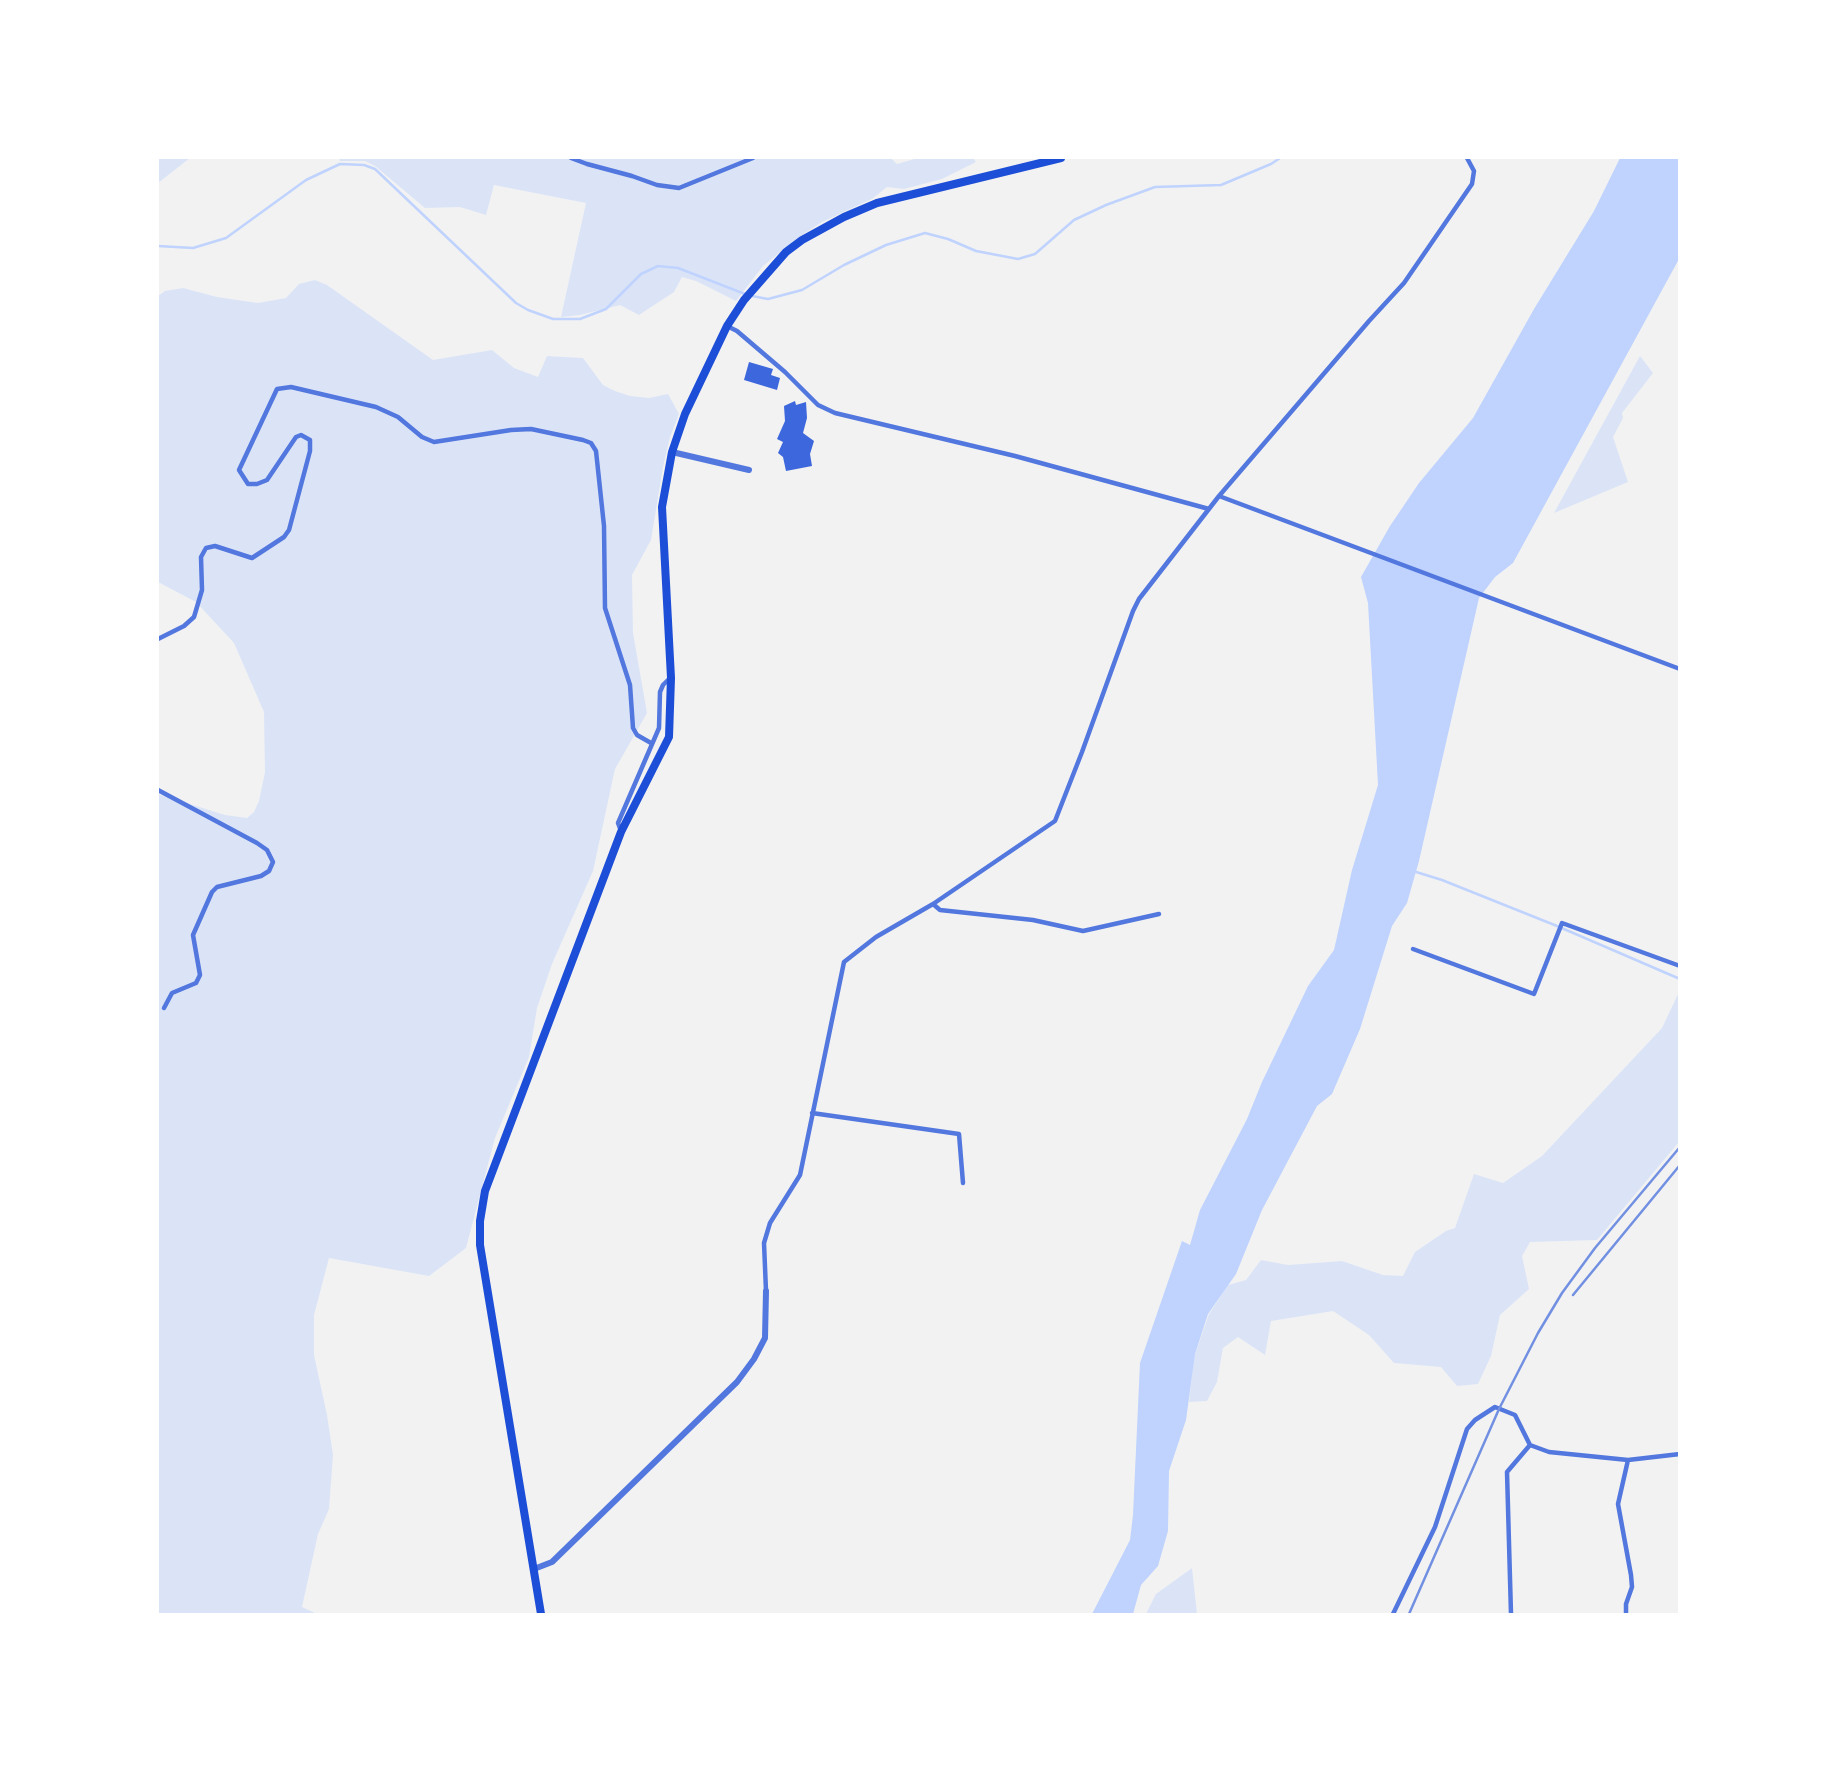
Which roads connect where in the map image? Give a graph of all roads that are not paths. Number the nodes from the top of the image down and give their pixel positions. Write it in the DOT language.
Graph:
graph roads {
  1 [pos="571,158"];
  2 [pos="753,158"];
  3 [pos="1061,158"];
  4 [pos="1467,158"];
  5 [pos="727,326"];
  6 [pos="672,453"];
  7 [pos="749,470"];
  8 [pos="1219,496"];
  9 [pos="1209,509"];
  10 [pos="158,639"];
  11 [pos="1679,669"];
  12 [pos="671,678"];
  13 [pos="651,743"];
  14 [pos="158,790"];
  15 [pos="621,832"];
  16 [pos="933,904"];
  17 [pos="1159,914"];
  18 [pos="1413,949"];
  19 [pos="1679,965"];
  20 [pos="164,1008"];
  21 [pos="812,1113"];
  22 [pos="962,1183"];
  23 [pos="766,1291"];
  24 [pos="1530,1445"];
  25 [pos="1679,1454"];
  26 [pos="1628,1460"];
  27 [pos="534,1569"];
  28 [pos="541,1615"];
  29 [pos="1393,1615"];
  30 [pos="1511,1615"];
  31 [pos="1626,1615"];
  1 -- 2 [label="street"];
  3 -- 5 [label="main road"];
  4 -- 8 [label="street"];
  5 -- 6 [label="main road"];
  5 -- 9 [label="street"];
  6 -- 7 [label="street"];
  6 -- 12 [label="main road"];
  8 -- 9 [label="street"];
  8 -- 11 [label="street"];
  9 -- 16 [label="street"];
  10 -- 13 [label="street"];
  12 -- 13 [label="street"];
  12 -- 15 [label="main road"];
  13 -- 15 [label="street"];
  14 -- 20 [label="street"];
  15 -- 27 [label="main road"];
  16 -- 17 [label="street"];
  16 -- 21 [label="street"];
  18 -- 19 [label="street"];
  21 -- 22 [label="street"];
  21 -- 23 [label="street"];
  23 -- 27 [label="street"];
  24 -- 26 [label="street"];
  24 -- 29 [label="street"];
  24 -- 30 [label="street"];
  25 -- 26 [label="street"];
  26 -- 31 [label="street"];
  27 -- 28 [label="main road"];
}
